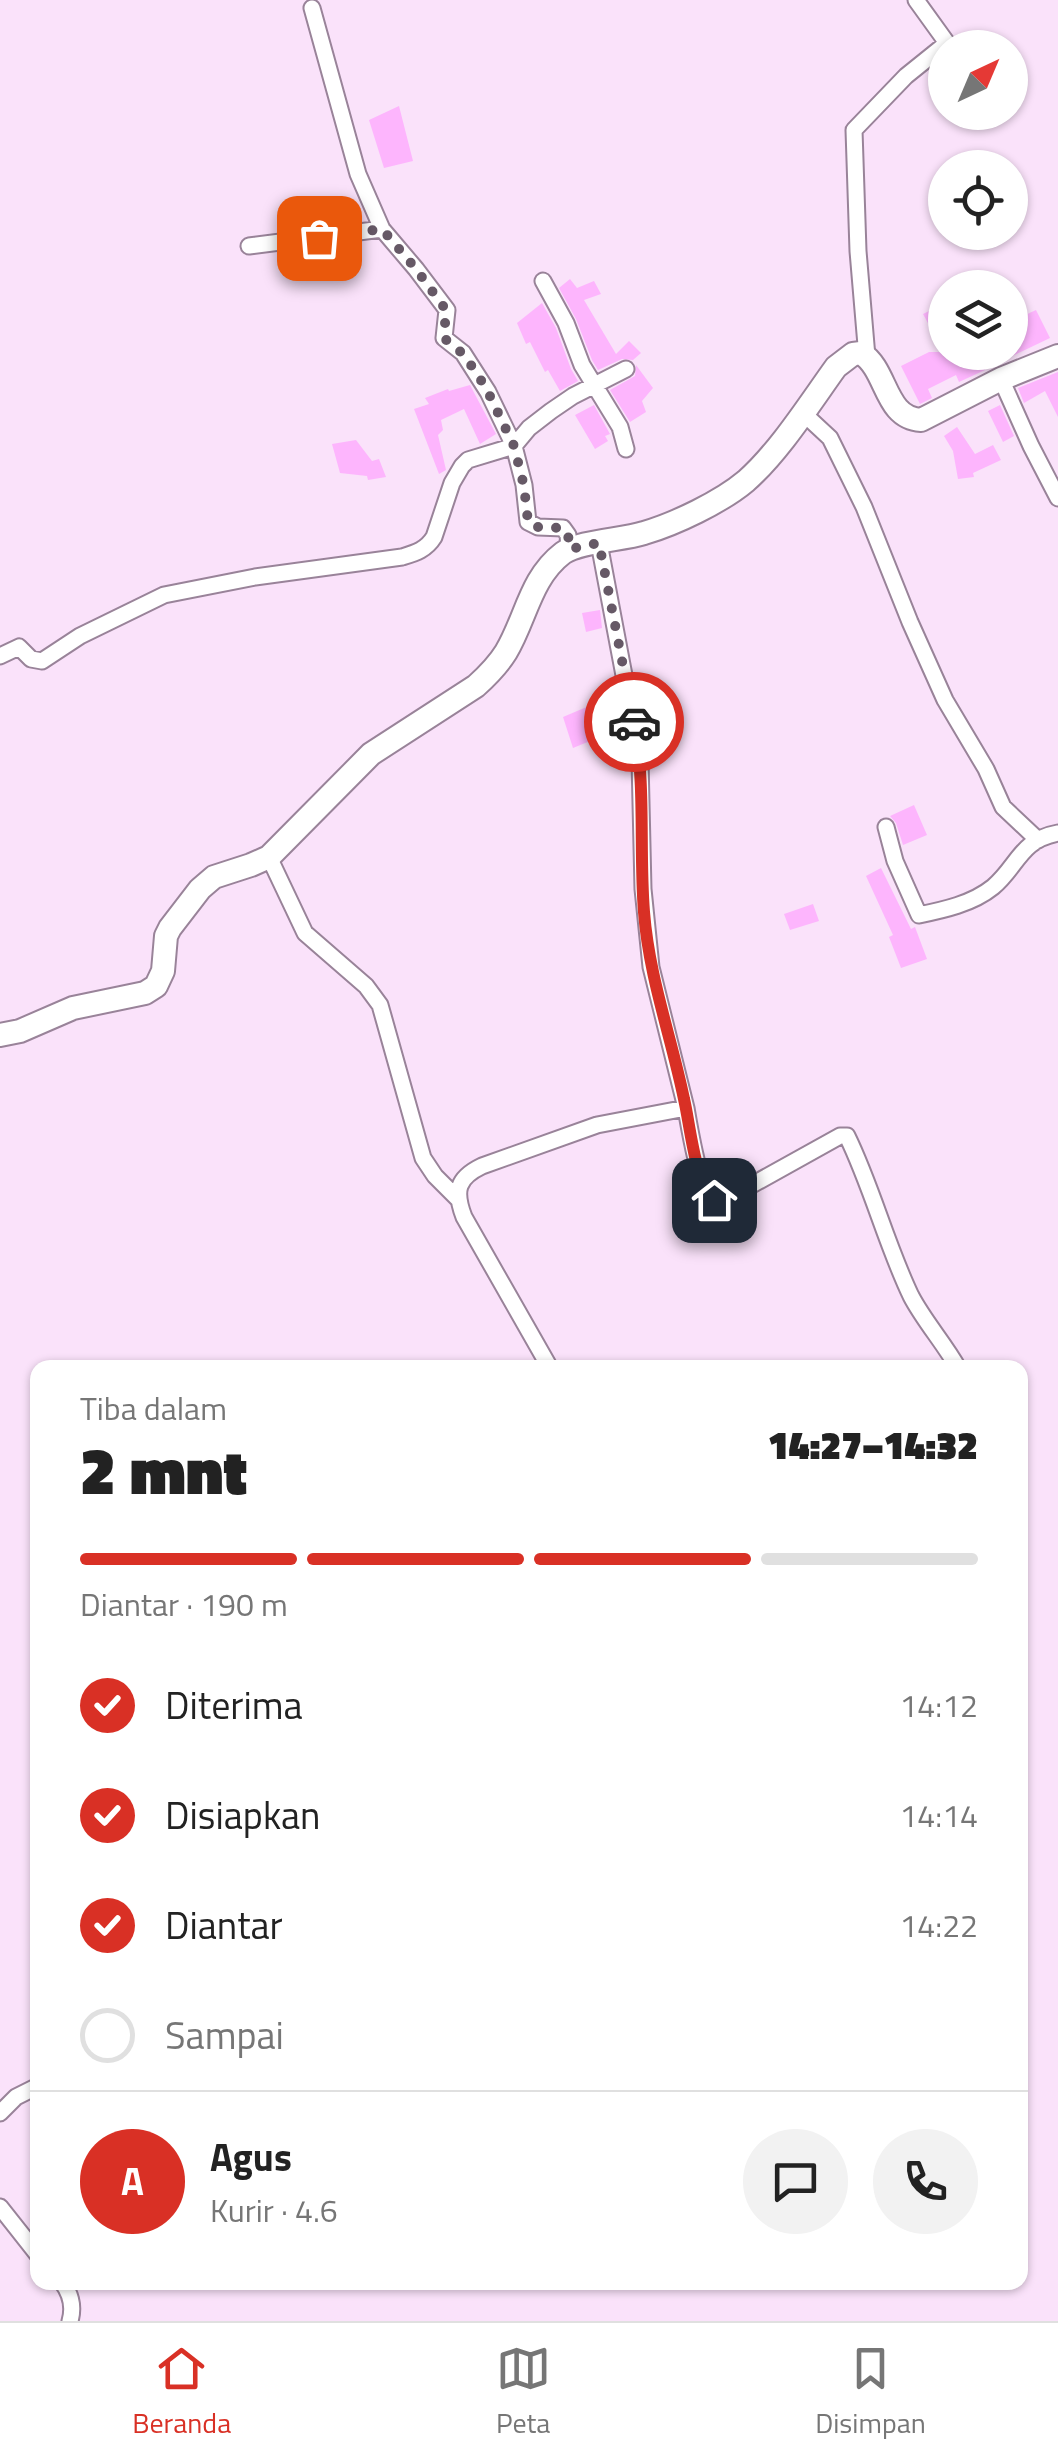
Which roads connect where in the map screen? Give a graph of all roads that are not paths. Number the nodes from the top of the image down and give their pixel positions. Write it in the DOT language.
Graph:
graph roads {
  1 [pos="916,0"];
  2 [pos="312,8"];
  3 [pos="382,229"];
  4 [pos="249,246"];
  5 [pos="543,281"];
  6 [pos="867,356"];
  7 [pos="1058,356"];
  8 [pos="626,369"];
  9 [pos="1001,378"];
  10 [pos="595,385"];
  11 [pos="802,412"];
  12 [pos="514,446"];
  13 [pos="626,449"];
  14 [pos="1058,498"];
  15 [pos="599,543"];
  16 [pos="570,549"];
  17 [pos="0,656"];
  18 [pos="886,827"];
  19 [pos="1058,833"];
  20 [pos="1038,840"];
  21 [pos="269,856"];
  22 [pos="0,1035"];
  23 [pos="686,1108"];
  24 [pos="458,1199"];
  25 [pos="545,1360"];
  26 [pos="952,1360"];
  27 [pos="30,2090"];
  28 [pos="0,2113"];
  29 [pos="0,2207"];
  30 [pos="30,2245"];
  31 [pos="67,2290"];
  32 [pos="70,2321"];
  1 -- 6 [label="street"];
  2 -- 3 [label="street"];
  3 -- 4 [label="street"];
  3 -- 12 [label="street"];
  5 -- 10 [label="street"];
  6 -- 9 [label="street"];
  6 -- 11 [label="street"];
  7 -- 9 [label="street"];
  8 -- 10 [label="street"];
  9 -- 14 [label="street"];
  10 -- 12 [label="street"];
  10 -- 13 [label="street"];
  11 -- 15 [label="street"];
  11 -- 20 [label="street"];
  12 -- 16 [label="street"];
  12 -- 17 [label="street"];
  15 -- 16 [label="street"];
  15 -- 23 [label="street"];
  16 -- 21 [label="street"];
  18 -- 20 [label="street"];
  19 -- 20 [label="street"];
  21 -- 22 [label="street"];
  21 -- 24 [label="street"];
  23 -- 24 [label="street"];
  23 -- 26 [label="street"];
  24 -- 25 [label="street"];
  27 -- 28 [label="street"];
  29 -- 30 [label="street"];
  31 -- 32 [label="street"];
}
